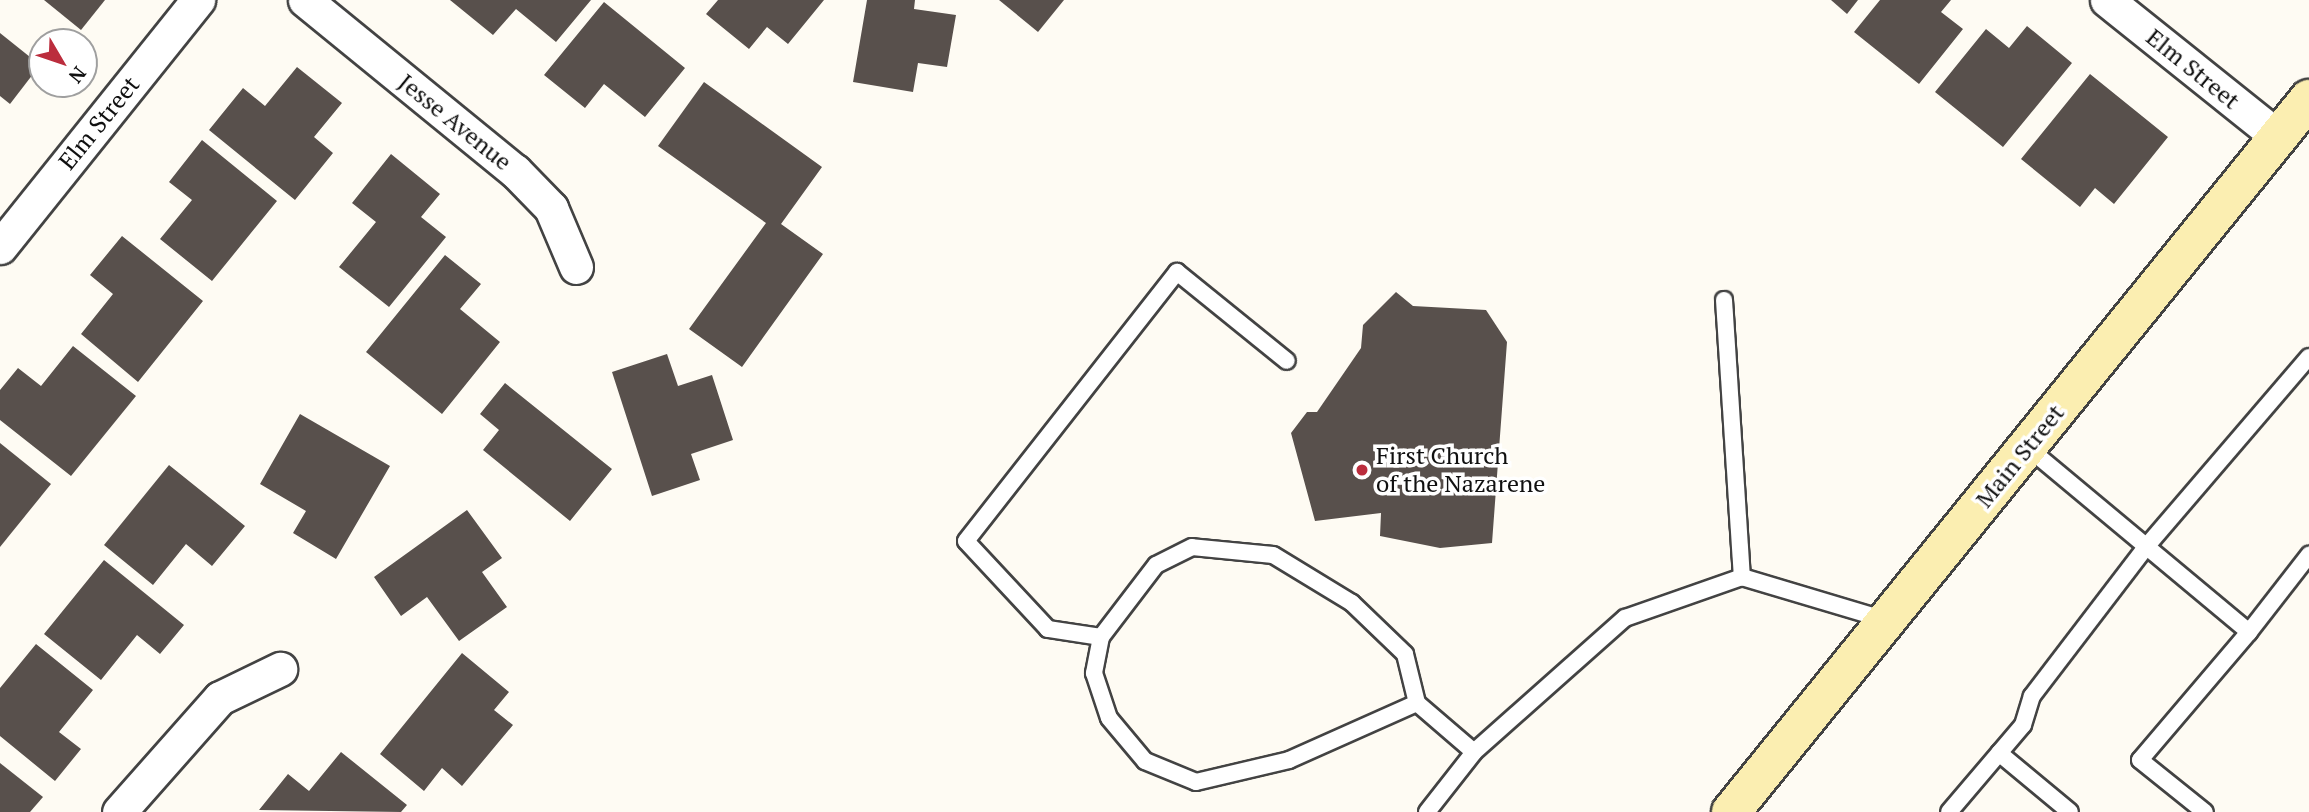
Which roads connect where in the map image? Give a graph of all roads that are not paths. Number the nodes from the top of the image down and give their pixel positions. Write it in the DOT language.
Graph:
graph roads {
  1 [pos="198,0"];
  2 [pos="305,0"];
  3 [pos="2107,0"];
  4 [pos="2309,99"];
  5 [pos="2278,137"];
  6 [pos="0,247"];
  7 [pos="576,267"];
  8 [pos="1724,300"];
  9 [pos="2309,357"];
  10 [pos="1287,361"];
  11 [pos="2027,447"];
  12 [pos="2146,547"];
  13 [pos="2309,555"];
  14 [pos="1741,578"];
  15 [pos="1886,620"];
  16 [pos="2249,632"];
  17 [pos="1101,637"];
  18 [pos="280,670"];
  19 [pos="1417,703"];
  20 [pos="1474,752"];
  21 [pos="1999,753"];
  22 [pos="119,812"];
  23 [pos="1427,812"];
  24 [pos="1731,812"];
  25 [pos="1949,812"];
  26 [pos="2070,812"];
  27 [pos="2205,812"];
  1 -- 6 [label="street, Elm Street"];
  2 -- 7 [label="street, Jesse Avenue"];
  3 -- 5 [label="street, Elm Street"];
  4 -- 5 [label="street, Main Street"];
  5 -- 11 [label="street, Main Street"];
  8 -- 14 [label="lane"];
  9 -- 12 [label="lane"];
  10 -- 17 [label="lane"];
  11 -- 12 [label="lane"];
  11 -- 15 [label="street, Main Street"];
  12 -- 16 [label="lane"];
  12 -- 21 [label="lane"];
  13 -- 16 [label="lane"];
  14 -- 15 [label="lane"];
  14 -- 20 [label="lane"];
  15 -- 24 [label="street, Main Street"];
  16 -- 27 [label="lane"];
  17 -- 19 [label="lane"];
  17 -- 19 [label="lane"];
  18 -- 22 [label="street"];
  19 -- 20 [label="lane"];
  20 -- 23 [label="lane"];
  21 -- 25 [label="lane"];
  21 -- 26 [label="lane"];
}
